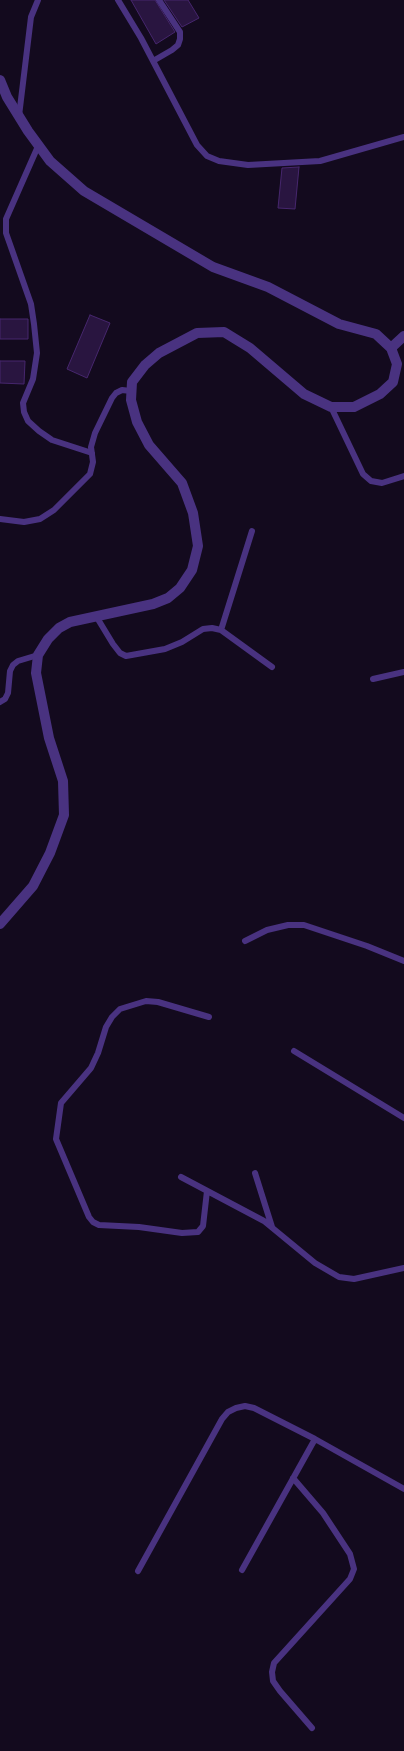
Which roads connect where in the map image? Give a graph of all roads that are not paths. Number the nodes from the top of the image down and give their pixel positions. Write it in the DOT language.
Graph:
graph roads {
  1 [pos="38,0"];
  2 [pos="118,0"];
  3 [pos="159,0"];
  4 [pos="153,60"];
  5 [pos="0,80"];
  6 [pos="4,97"];
  7 [pos="19,116"];
  8 [pos="404,137"];
  9 [pos="39,144"];
  10 [pos="404,336"];
  11 [pos="391,348"];
  12 [pos="131,391"];
  13 [pos="331,407"];
  14 [pos="92,453"];
  15 [pos="404,476"];
  16 [pos="0,519"];
  17 [pos="252,531"];
  18 [pos="96,616"];
  19 [pos="220,630"];
  20 [pos="38,655"];
  21 [pos="272,668"];
  22 [pos="404,672"];
  23 [pos="373,679"];
  24 [pos="0,702"];
  25 [pos="0,924"];
  26 [pos="245,941"];
  27 [pos="404,961"];
  28 [pos="209,1017"];
  29 [pos="294,1051"];
  30 [pos="404,1118"];
  31 [pos="255,1173"];
  32 [pos="181,1177"];
  33 [pos="207,1191"];
  34 [pos="272,1227"];
  35 [pos="404,1268"];
  36 [pos="315,1439"];
  37 [pos="293,1478"];
  38 [pos="404,1489"];
  39 [pos="242,1570"];
  40 [pos="138,1571"];
  41 [pos="312,1728"];
  1 -- 7 [label="lane"];
  2 -- 4 [label="lane"];
  3 -- 4 [label="lane"];
  4 -- 8 [label="lane"];
  5 -- 6 [label="street"];
  6 -- 7 [label="street"];
  7 -- 9 [label="street"];
  9 -- 11 [label="street"];
  9 -- 14 [label="lane"];
  10 -- 11 [label="street"];
  11 -- 13 [label="street"];
  12 -- 13 [label="street"];
  12 -- 14 [label="lane"];
  12 -- 18 [label="street"];
  13 -- 15 [label="lane"];
  14 -- 16 [label="lane"];
  17 -- 19 [label="lane"];
  18 -- 19 [label="lane"];
  18 -- 20 [label="street"];
  19 -- 21 [label="lane"];
  20 -- 24 [label="lane"];
  20 -- 25 [label="street"];
  22 -- 23 [label="lane"];
  26 -- 27 [label="lane"];
  28 -- 33 [label="lane"];
  29 -- 30 [label="lane"];
  31 -- 34 [label="lane"];
  32 -- 33 [label="lane"];
  33 -- 34 [label="lane"];
  34 -- 35 [label="lane"];
  36 -- 37 [label="lane"];
  36 -- 38 [label="lane"];
  36 -- 40 [label="lane"];
  37 -- 39 [label="lane"];
  37 -- 41 [label="lane"];
}
